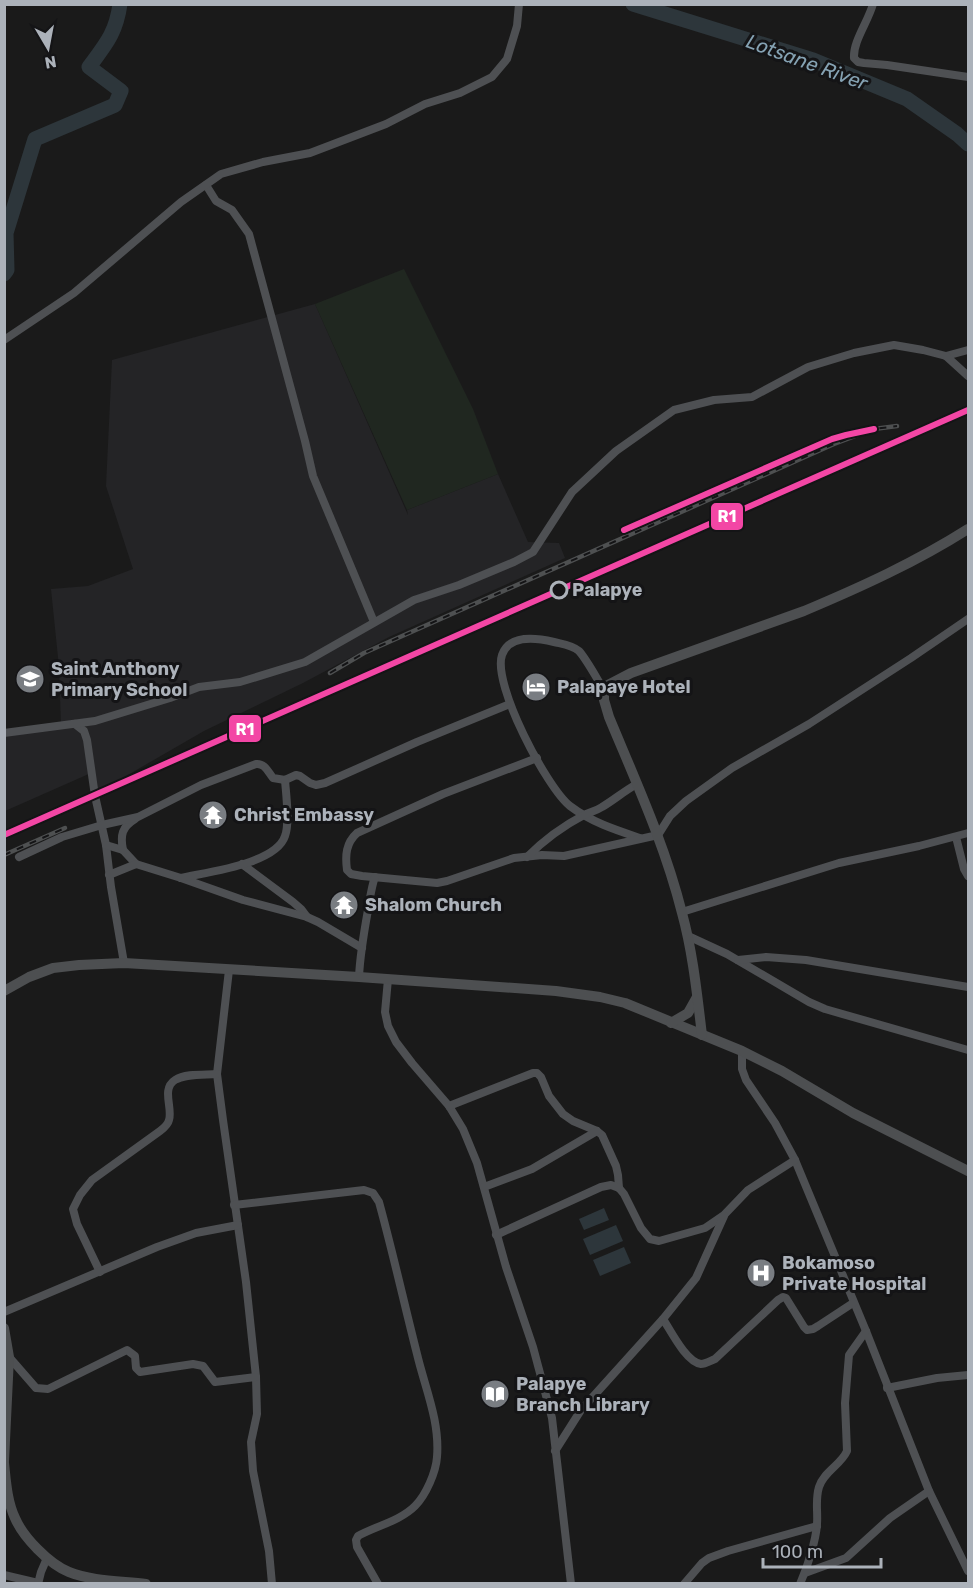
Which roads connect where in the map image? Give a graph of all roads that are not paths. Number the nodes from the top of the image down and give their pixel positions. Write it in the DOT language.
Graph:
graph roads {
  1 [pos="519,4"];
  2 [pos="873,4"];
  3 [pos="969,77"];
  4 [pos="206,185"];
  5 [pos="4,340"];
  6 [pos="969,350"];
  7 [pos="946,356"];
  8 [pos="969,376"];
  9 [pos="969,529"];
  10 [pos="969,619"];
  11 [pos="374,622"];
  12 [pos="604,690"];
  13 [pos="510,704"];
  14 [pos="75,724"];
  15 [pos="4,733"];
  16 [pos="537,758"];
  17 [pos="285,780"];
  18 [pos="637,784"];
  19 [pos="584,815"];
  20 [pos="138,817"];
  21 [pos="102,825"];
  22 [pos="969,833"];
  23 [pos="658,835"];
  24 [pos="956,837"];
  25 [pos="641,838"];
  26 [pos="106,845"];
  27 [pos="123,850"];
  28 [pos="19,857"];
  29 [pos="527,857"];
  30 [pos="136,864"];
  31 [pos="242,864"];
  32 [pos="109,875"];
  33 [pos="969,876"];
  34 [pos="181,878"];
  35 [pos="375,878"];
  36 [pos="682,912"];
  37 [pos="307,917"];
  38 [pos="688,936"];
  39 [pos="362,948"];
  40 [pos="738,960"];
  41 [pos="124,963"];
  42 [pos="229,970"];
  43 [pos="359,977"];
  44 [pos="388,979"];
  45 [pos="969,987"];
  46 [pos="4,991"];
  47 [pos="697,996"];
  48 [pos="671,1023"];
  49 [pos="702,1035"];
  50 [pos="969,1050"];
  51 [pos="742,1051"];
  52 [pos="217,1074"];
  53 [pos="449,1106"];
  54 [pos="597,1131"];
  55 [pos="795,1160"];
  56 [pos="969,1171"];
  57 [pos="484,1187"];
  58 [pos="619,1188"];
  59 [pos="234,1205"];
  60 [pos="724,1215"];
  61 [pos="238,1225"];
  62 [pos="496,1235"];
  63 [pos="100,1272"];
  64 [pos="853,1303"];
  65 [pos="4,1312"];
  66 [pos="663,1319"];
  67 [pos="4,1328"];
  68 [pos="866,1331"];
  69 [pos="9,1357"];
  70 [pos="969,1375"];
  71 [pos="256,1377"];
  72 [pos="887,1388"];
  73 [pos="555,1452"];
  74 [pos="4,1462"];
  75 [pos="929,1491"];
  76 [pos="817,1526"];
  77 [pos="47,1558"];
  78 [pos="966,1558"];
  79 [pos="969,1571"];
  80 [pos="805,1573"];
  81 [pos="4,1575"];
  82 [pos="38,1583"];
  83 [pos="146,1584"];
  84 [pos="272,1584"];
  85 [pos="378,1584"];
  86 [pos="571,1584"];
  87 [pos="684,1584"];
  88 [pos="800,1584"];
  1 -- 4 [label="street"];
  2 -- 3 [label="street"];
  4 -- 5 [label="street"];
  4 -- 11 [label="street"];
  6 -- 7 [label="street"];
  7 -- 8 [label="street"];
  7 -- 11 [label="street"];
  9 -- 12 [label="street"];
  10 -- 23 [label="street"];
  11 -- 14 [label="street"];
  12 -- 13 [label="street"];
  12 -- 18 [label="street"];
  13 -- 16 [label="street"];
  13 -- 17 [label="street"];
  14 -- 15 [label="street"];
  14 -- 21 [label="street"];
  16 -- 19 [label="street"];
  16 -- 35 [label="street"];
  17 -- 20 [label="street"];
  17 -- 31 [label="street"];
  18 -- 19 [label="street"];
  18 -- 23 [label="street"];
  19 -- 25 [label="street"];
  19 -- 29 [label="street"];
  20 -- 21 [label="street"];
  20 -- 27 [label="street"];
  21 -- 26 [label="street"];
  21 -- 28 [label="street"];
  22 -- 24 [label="street"];
  23 -- 25 [label="street"];
  23 -- 36 [label="street"];
  24 -- 33 [label="street"];
  24 -- 36 [label="street"];
  25 -- 29 [label="street"];
  26 -- 27 [label="street"];
  26 -- 32 [label="street"];
  27 -- 30 [label="street"];
  29 -- 35 [label="street"];
  30 -- 32 [label="street"];
  30 -- 34 [label="street"];
  31 -- 34 [label="street"];
  31 -- 37 [label="street"];
  32 -- 41 [label="street"];
  34 -- 37 [label="street"];
  35 -- 39 [label="street"];
  36 -- 38 [label="street"];
  37 -- 39 [label="street"];
  38 -- 40 [label="street"];
  38 -- 47 [label="street"];
  39 -- 43 [label="street"];
  40 -- 45 [label="street"];
  40 -- 50 [label="street"];
  41 -- 42 [label="street"];
  41 -- 46 [label="street"];
  42 -- 43 [label="street"];
  42 -- 52 [label="street"];
  43 -- 44 [label="street"];
  44 -- 48 [label="street"];
  44 -- 53 [label="street"];
  47 -- 48 [label="street"];
  47 -- 49 [label="street"];
  48 -- 49 [label="street"];
  49 -- 51 [label="street"];
  51 -- 55 [label="street"];
  51 -- 56 [label="street"];
  52 -- 59 [label="street"];
  52 -- 63 [label="street"];
  53 -- 54 [label="street"];
  53 -- 57 [label="street"];
  54 -- 57 [label="street"];
  54 -- 58 [label="street"];
  55 -- 60 [label="street"];
  55 -- 64 [label="street"];
  57 -- 62 [label="street"];
  58 -- 60 [label="street"];
  58 -- 62 [label="street"];
  59 -- 61 [label="street"];
  59 -- 85 [label="street"];
  60 -- 66 [label="street"];
  61 -- 63 [label="street"];
  61 -- 71 [label="street"];
  62 -- 73 [label="street"];
  63 -- 65 [label="street"];
  64 -- 66 [label="street"];
  64 -- 68 [label="street"];
  66 -- 73 [label="street"];
  67 -- 69 [label="street"];
  68 -- 72 [label="street"];
  68 -- 76 [label="street"];
  69 -- 71 [label="street"];
  69 -- 74 [label="street"];
  70 -- 72 [label="street"];
  71 -- 84 [label="street"];
  72 -- 75 [label="street"];
  73 -- 86 [label="street"];
  74 -- 77 [label="street"];
  75 -- 78 [label="street"];
  75 -- 80 [label="street"];
  76 -- 80 [label="street"];
  76 -- 87 [label="street"];
  77 -- 82 [label="street"];
  77 -- 83 [label="street"];
  78 -- 79 [label="street"];
  80 -- 88 [label="street"];
  81 -- 82 [label="street"];
}
